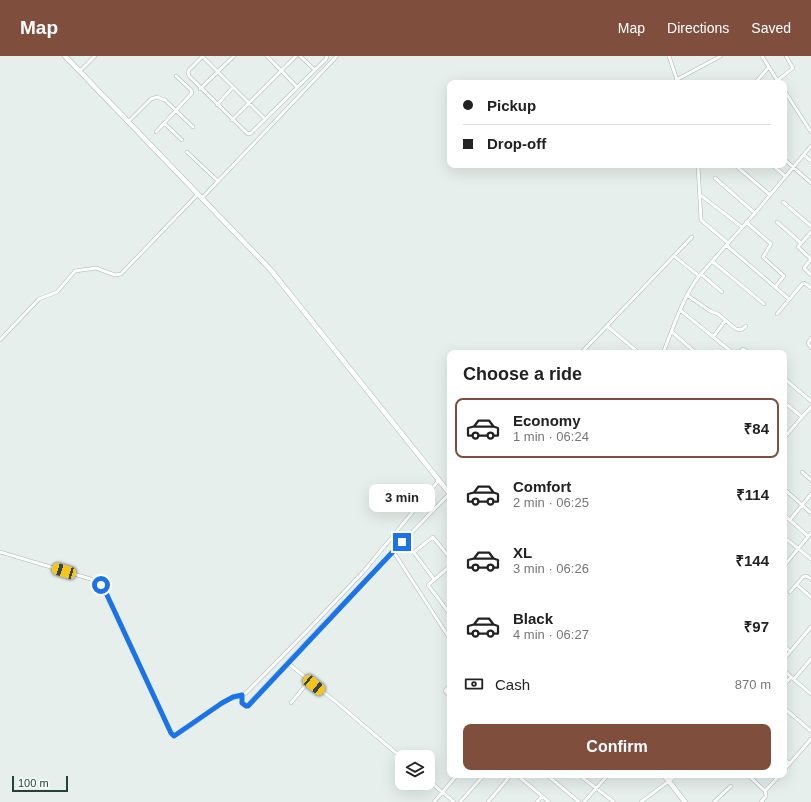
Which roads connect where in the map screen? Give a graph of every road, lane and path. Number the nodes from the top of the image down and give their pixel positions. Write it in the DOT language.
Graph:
graph roads {
  1 [pos="65,56"];
  2 [pos="95,56"];
  3 [pos="202,56"];
  4 [pos="234,56"];
  5 [pos="267,56"];
  6 [pos="296,56"];
  7 [pos="300,56"];
  8 [pos="327,56"];
  9 [pos="337,56"];
  10 [pos="669,56"];
  11 [pos="722,56"];
  12 [pos="762,56"];
  13 [pos="786,56"];
  14 [pos="769,67"];
  15 [pos="314,70"];
  16 [pos="80,71"];
  17 [pos="282,71"];
  18 [pos="218,72"];
  19 [pos="176,76"];
  20 [pos="677,80"];
  21 [pos="679,80"];
  22 [pos="758,80"];
  23 [pos="778,80"];
  24 [pos="781,80"];
  25 [pos="233,87"];
  26 [pos="297,87"];
  27 [pos="200,89"];
  28 [pos="787,95"];
  29 [pos="249,103"];
  30 [pos="216,105"];
  31 [pos="176,110"];
  32 [pos="265,119"];
  33 [pos="232,120"];
  34 [pos="129,121"];
  35 [pos="164,123"];
  36 [pos="193,127"];
  37 [pos="156,132"];
  38 [pos="811,132"];
  39 [pos="182,140"];
  40 [pos="811,146"];
  41 [pos="187,152"];
  42 [pos="804,155"];
  43 [pos="811,161"];
  44 [pos="787,162"];
  45 [pos="793,167"];
  46 [pos="698,168"];
  47 [pos="738,168"];
  48 [pos="776,168"];
  49 [pos="785,176"];
  50 [pos="715,178"];
  51 [pos="218,181"];
  52 [pos="811,183"];
  53 [pos="699,194"];
  54 [pos="770,195"];
  55 [pos="200,196"];
  56 [pos="783,202"];
  57 [pos="755,213"];
  58 [pos="746,222"];
  59 [pos="777,222"];
  60 [pos="811,226"];
  61 [pos="742,227"];
  62 [pos="811,232"];
  63 [pos="692,237"];
  64 [pos="801,243"];
  65 [pos="727,244"];
  66 [pos="674,256"];
  67 [pos="811,259"];
  68 [pos="712,261"];
  69 [pos="700,275"];
  70 [pos="811,275"];
  71 [pos="775,287"];
  72 [pos="811,288"];
  73 [pos="722,292"];
  74 [pos="687,294"];
  75 [pos="789,299"];
  76 [pos="764,304"];
  77 [pos="680,310"];
  78 [pos="777,314"];
  79 [pos="725,321"];
  80 [pos="607,326"];
  81 [pos="746,326"];
  82 [pos="672,332"];
  83 [pos="713,336"];
  84 [pos="811,338"];
  85 [pos="0,340"];
  86 [pos="811,348"];
  87 [pos="584,350"];
  88 [pos="635,350"];
  89 [pos="664,350"];
  90 [pos="693,350"];
  91 [pos="729,350"];
  92 [pos="787,381"];
  93 [pos="811,401"];
  94 [pos="787,404"];
  95 [pos="811,408"];
  96 [pos="802,417"];
  97 [pos="787,434"];
  98 [pos="802,472"];
  99 [pos="439,480"];
  100 [pos="811,480"];
  101 [pos="447,489"];
  102 [pos="787,492"];
  103 [pos="811,494"];
  104 [pos="447,496"];
  105 [pos="802,505"];
  106 [pos="811,513"];
  107 [pos="787,518"];
  108 [pos="790,520"];
  109 [pos="810,535"];
  110 [pos="787,540"];
  111 [pos="798,549"];
  112 [pos="393,551"];
  113 [pos="0,552"];
  114 [pos="447,554"];
  115 [pos="811,558"];
  116 [pos="787,562"];
  117 [pos="447,568"];
  118 [pos="434,579"];
  119 [pos="811,579"];
  120 [pos="796,585"];
  121 [pos="790,592"];
  122 [pos="811,597"];
  123 [pos="447,610"];
  124 [pos="811,627"];
  125 [pos="447,634"];
  126 [pos="787,648"];
  127 [pos="790,651"];
  128 [pos="787,655"];
  129 [pos="811,659"];
  130 [pos="288,663"];
  131 [pos="787,673"];
  132 [pos="791,677"];
  133 [pos="794,679"];
  134 [pos="309,681"];
  135 [pos="787,682"];
  136 [pos="811,693"];
  137 [pos="242,695"];
  138 [pos="292,703"];
  139 [pos="787,711"];
  140 [pos="811,731"];
  141 [pos="811,740"];
  142 [pos="395,752"];
  143 [pos="787,762"];
  144 [pos="790,764"];
  145 [pos="787,767"];
  146 [pos="454,778"];
  147 [pos="481,778"];
  148 [pos="508,778"];
  149 [pos="521,778"];
  150 [pos="551,778"];
  151 [pos="583,778"];
  152 [pos="605,778"];
  153 [pos="666,778"];
  154 [pos="674,778"];
  155 [pos="752,778"];
  156 [pos="777,778"];
  157 [pos="669,782"];
  158 [pos="435,786"];
  159 [pos="731,786"];
  160 [pos="596,788"];
  161 [pos="766,791"];
  162 [pos="442,792"];
  163 [pos="542,796"];
  164 [pos="434,802"];
  165 [pos="454,802"];
  166 [pos="460,802"];
  167 [pos="488,802"];
  168 [pos="537,802"];
  169 [pos="550,802"];
  170 [pos="579,802"];
  171 [pos="584,802"];
  172 [pos="614,802"];
  173 [pos="641,802"];
  174 [pos="685,802"];
  175 [pos="714,802"];
  176 [pos="761,802"];
  1 -- 16 [label="street"];
  2 -- 16 [label="street"];
  3 -- 18 [label="street"];
  3 -- 27 [label="street"];
  4 -- 18 [label="street"];
  5 -- 17 [label="street"];
  6 -- 17 [label="street"];
  7 -- 15 [label="street"];
  8 -- 15 [label="street"];
  9 -- 51 [label="street"];
  10 -- 20 [label="street"];
  11 -- 21 [label="street"];
  12 -- 14 [label="street"];
  13 -- 24 [label="street"];
  14 -- 22 [label="street"];
  14 -- 23 [label="street"];
  15 -- 26 [label="street"];
  16 -- 34 [label="street"];
  17 -- 26 [label="street"];
  17 -- 29 [label="street"];
  18 -- 25 [label="street"];
  18 -- 27 [label="street"];
  19 -- 31 [label="street"];
  25 -- 29 [label="street"];
  25 -- 30 [label="street"];
  26 -- 32 [label="street"];
  27 -- 30 [label="street"];
  28 -- 38 [label="street"];
  29 -- 32 [label="street"];
  29 -- 33 [label="street"];
  30 -- 33 [label="street"];
  31 -- 34 [label="street"];
  31 -- 35 [label="street"];
  31 -- 36 [label="street"];
  32 -- 33 [label="street"];
  34 -- 55 [label="street"];
  35 -- 37 [label="street"];
  35 -- 39 [label="street"];
  40 -- 42 [label="street"];
  41 -- 51 [label="street"];
  42 -- 43 [label="street"];
  42 -- 45 [label="street"];
  44 -- 45 [label="street"];
  45 -- 49 [label="street"];
  45 -- 52 [label="street"];
  46 -- 53 [label="street"];
  47 -- 54 [label="street"];
  48 -- 49 [label="street"];
  49 -- 54 [label="street"];
  50 -- 57 [label="street"];
  51 -- 55 [label="street"];
  53 -- 61 [label="street"];
  53 -- 65 [label="street"];
  54 -- 57 [label="street"];
  55 -- 85 [label="street"];
  55 -- 99 [label="street"];
  56 -- 60 [label="street"];
  57 -- 58 [label="street"];
  58 -- 61 [label="street"];
  58 -- 71 [label="street"];
  59 -- 64 [label="street"];
  61 -- 65 [label="street"];
  62 -- 64 [label="street"];
  63 -- 66 [label="street"];
  64 -- 67 [label="street"];
  65 -- 68 [label="street"];
  65 -- 71 [label="street"];
  66 -- 69 [label="street"];
  66 -- 80 [label="street"];
  67 -- 70 [label="street"];
  68 -- 69 [label="street"];
  68 -- 76 [label="street"];
  69 -- 73 [label="street"];
  69 -- 74 [label="street"];
  71 -- 75 [label="street"];
  72 -- 75 [label="street"];
  74 -- 77 [label="street"];
  74 -- 79 [label="street"];
  75 -- 78 [label="street"];
  77 -- 82 [label="street"];
  77 -- 83 [label="street"];
  79 -- 81 [label="street"];
  79 -- 83 [label="street"];
  80 -- 87 [label="street"];
  80 -- 88 [label="street"];
  82 -- 89 [label="street"];
  82 -- 90 [label="street"];
  83 -- 91 [label="street"];
  84 -- 86 [label="street"];
  92 -- 93 [label="street"];
  94 -- 96 [label="street"];
  95 -- 96 [label="street"];
  96 -- 97 [label="street"];
  98 -- 100 [label="street"];
  99 -- 101 [label="street"];
  99 -- 137 [label="street"];
  102 -- 105 [label="street"];
  103 -- 105 [label="street"];
  104 -- 112 [label="street"];
  105 -- 106 [label="street"];
  105 -- 108 [label="street"];
  107 -- 108 [label="street"];
  108 -- 109 [label="street"];
  109 -- 111 [label="street"];
  110 -- 111 [label="street"];
  111 -- 115 [label="street"];
  111 -- 116 [label="street"];
  112 -- 125 [label="street"];
  112 -- 130 [label="street"];
  113 -- 137 [label="street"];
  114 -- 118 [label="street"];
  117 -- 118 [label="street"];
  118 -- 123 [label="street"];
  119 -- 120 [label="street"];
  120 -- 121 [label="street"];
  120 -- 122 [label="street"];
  124 -- 127 [label="street"];
  126 -- 127 [label="street"];
  127 -- 128 [label="street"];
  129 -- 133 [label="street"];
  130 -- 134 [label="street"];
  130 -- 137 [label="street"];
  131 -- 132 [label="street"];
  132 -- 133 [label="street"];
  132 -- 135 [label="street"];
  133 -- 136 [label="street"];
  134 -- 138 [label="street"];
  134 -- 142 [label="street"];
  139 -- 140 [label="street"];
  141 -- 144 [label="street"];
  143 -- 144 [label="street"];
  144 -- 145 [label="street"];
  146 -- 162 [label="street"];
  147 -- 166 [label="street"];
  148 -- 167 [label="street"];
  149 -- 163 [label="street"];
  150 -- 170 [label="street"];
  151 -- 160 [label="street"];
  152 -- 160 [label="street"];
  153 -- 157 [label="street"];
  154 -- 157 [label="street"];
  155 -- 161 [label="street"];
  156 -- 161 [label="street"];
  157 -- 173 [label="street"];
  157 -- 174 [label="street"];
  158 -- 162 [label="street"];
  159 -- 175 [label="street"];
  160 -- 171 [label="street"];
  160 -- 172 [label="street"];
  161 -- 176 [label="street"];
  162 -- 164 [label="street"];
  162 -- 165 [label="street"];
  163 -- 168 [label="street"];
  163 -- 169 [label="street"];
}
